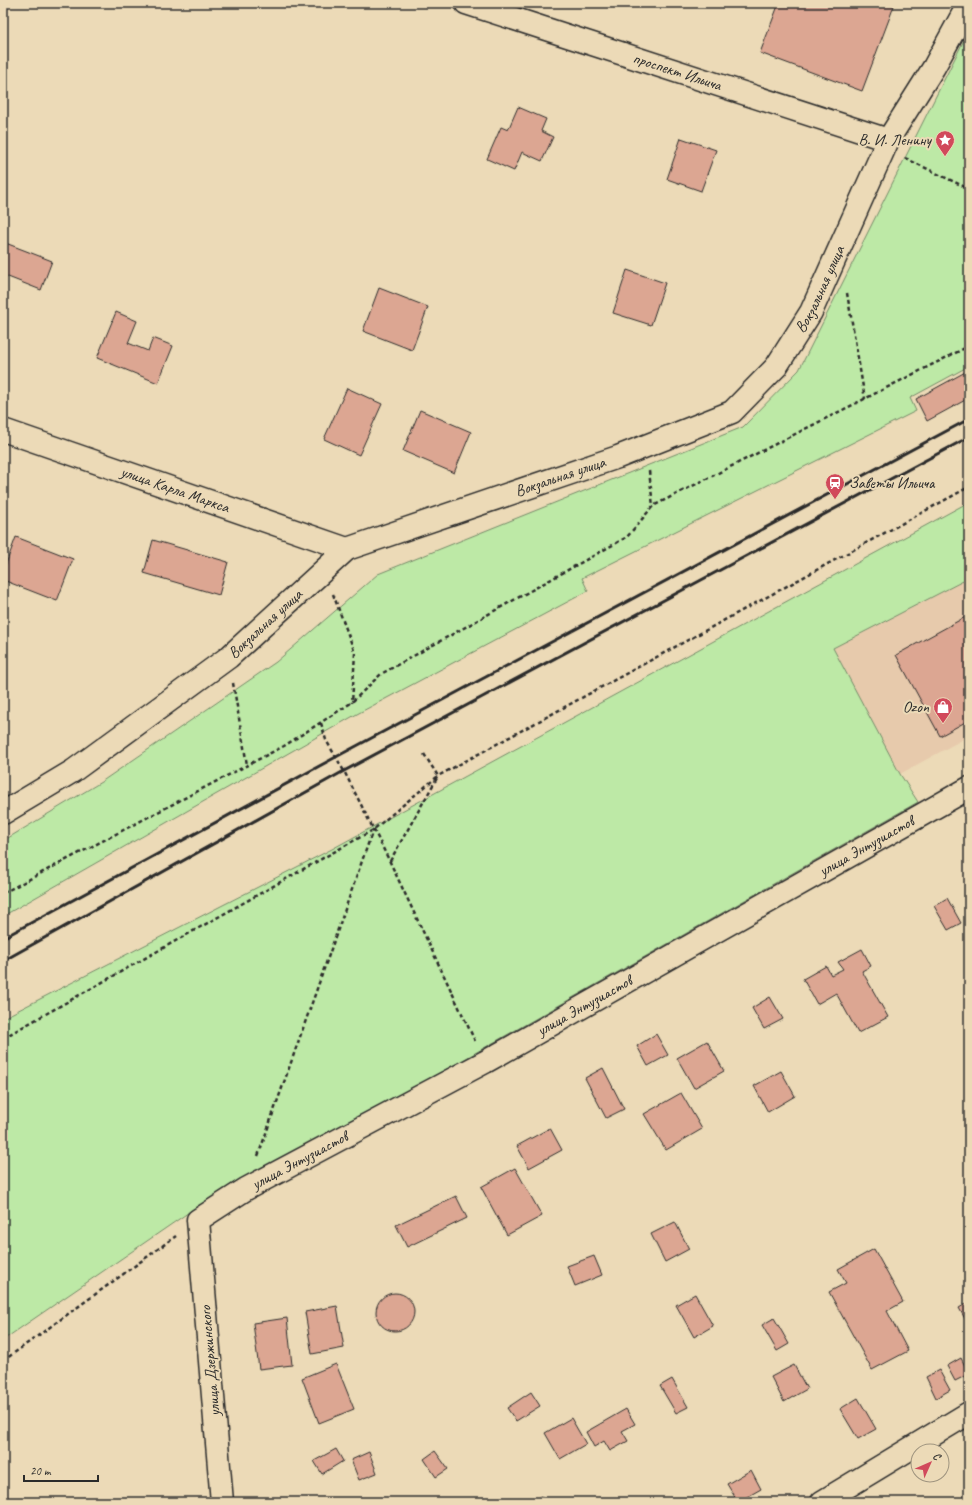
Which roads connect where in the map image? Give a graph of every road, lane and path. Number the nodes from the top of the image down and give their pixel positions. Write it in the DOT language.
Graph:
graph roads {
  1 [pos="466,3"];
  2 [pos="969,3"];
  3 [pos="886,144"];
  4 [pos="969,189"];
  5 [pos="847,292"];
  6 [pos="969,346"];
  7 [pos="865,399"];
  8 [pos="3,430"];
  9 [pos="647,446"];
  10 [pos="969,486"];
  11 [pos="653,506"];
  12 [pos="347,549"];
  13 [pos="324,570"];
  14 [pos="229,657"];
  15 [pos="352,703"];
  16 [pos="321,723"];
  17 [pos="424,754"];
  18 [pos="247,765"];
  19 [pos="438,776"];
  20 [pos="969,788"];
  21 [pos="3,813"];
  22 [pos="373,830"];
  23 [pos="390,862"];
  24 [pos="3,893"];
  25 [pos="3,1038"];
  26 [pos="485,1062"];
  27 [pos="246,1189"];
  28 [pos="198,1220"];
  29 [pos="3,1361"];
  30 [pos="969,1413"];
  31 [pos="222,1502"];
  32 [pos="822,1502"];
  1 -- 3 [label="street, проспект Ильича"];
  2 -- 3 [label="street, Вокзальная улица"];
  3 -- 4 [label="path"];
  3 -- 9 [label="street, Вокзальная улица"];
  5 -- 7 [label="path"];
  6 -- 7 [label="path"];
  7 -- 11 [label="path"];
  8 -- 12 [label="street, улица Карла Маркса"];
  9 -- 11 [label="path"];
  9 -- 12 [label="street, Вокзальная улица"];
  10 -- 19 [label="path"];
  11 -- 15 [label="path"];
  12 -- 13 [label="street, Вокзальная улица"];
  13 -- 14 [label="street, Вокзальная улица"];
  13 -- 15 [label="path"];
  14 -- 18 [label="path"];
  14 -- 21 [label="street, Вокзальная улица"];
  15 -- 16 [label="path"];
  16 -- 18 [label="path"];
  16 -- 22 [label="path"];
  17 -- 19 [label="path"];
  18 -- 24 [label="path"];
  19 -- 22 [label="path"];
  19 -- 23 [label="path"];
  20 -- 26 [label="street, улица Энтузиастов"];
  22 -- 23 [label="path"];
  22 -- 25 [label="path"];
  22 -- 27 [label="path"];
  23 -- 26 [label="path"];
  26 -- 27 [label="street, улица Энтузиастов"];
  27 -- 28 [label="street, улица Энтузиастов"];
  28 -- 29 [label="path"];
  28 -- 31 [label="street, улица Дзержинского"];
  30 -- 32 [label="street"];
}
